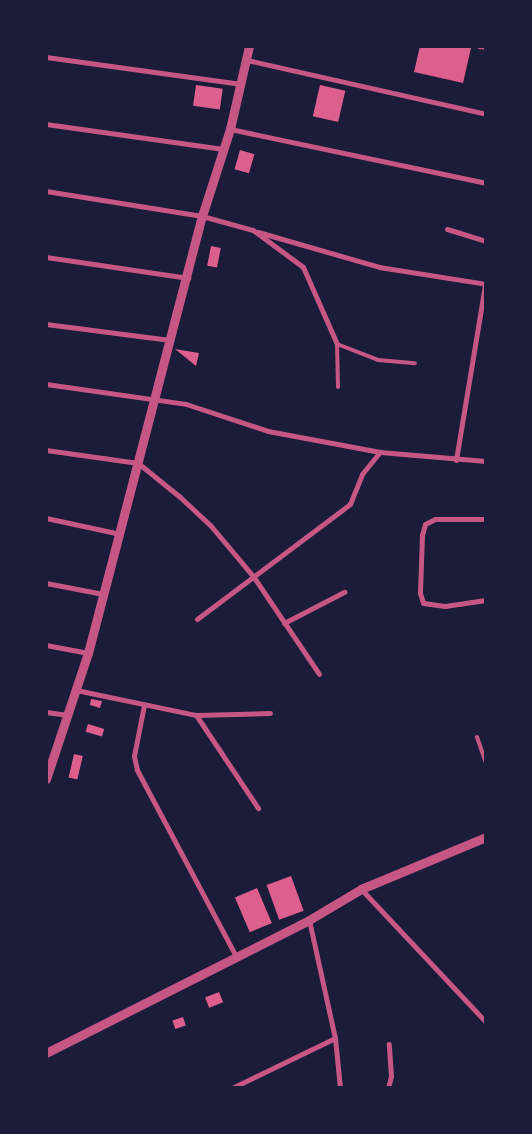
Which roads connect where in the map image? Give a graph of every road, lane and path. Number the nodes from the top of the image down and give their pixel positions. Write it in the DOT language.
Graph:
graph roads {
  1 [pos="249,46"];
  2 [pos="478,46"];
  3 [pos="486,48"];
  4 [pos="46,57"];
  5 [pos="247,60"];
  6 [pos="241,84"];
  7 [pos="486,114"];
  8 [pos="46,124"];
  9 [pos="230,129"];
  10 [pos="223,149"];
  11 [pos="486,184"];
  12 [pos="46,191"];
  13 [pos="202,216"];
  14 [pos="448,229"];
  15 [pos="252,230"];
  16 [pos="486,241"];
  17 [pos="46,257"];
  18 [pos="188,278"];
  19 [pos="485,284"];
  20 [pos="46,324"];
  21 [pos="171,340"];
  22 [pos="337,344"];
  23 [pos="415,363"];
  24 [pos="46,384"];
  25 [pos="338,387"];
  26 [pos="157,399"];
  27 [pos="46,450"];
  28 [pos="380,452"];
  29 [pos="456,460"];
  30 [pos="486,461"];
  31 [pos="138,463"];
  32 [pos="46,518"];
  33 [pos="486,520"];
  34 [pos="120,534"];
  35 [pos="253,576"];
  36 [pos="46,583"];
  37 [pos="344,592"];
  38 [pos="103,594"];
  39 [pos="486,600"];
  40 [pos="197,619"];
  41 [pos="284,623"];
  42 [pos="46,645"];
  43 [pos="88,653"];
  44 [pos="319,674"];
  45 [pos="76,690"];
  46 [pos="144,705"];
  47 [pos="46,712"];
  48 [pos="270,713"];
  49 [pos="68,715"];
  50 [pos="196,716"];
  51 [pos="477,737"];
  52 [pos="486,763"];
  53 [pos="47,775"];
  54 [pos="258,808"];
  55 [pos="486,837"];
  56 [pos="361,890"];
  57 [pos="309,920"];
  58 [pos="236,956"];
  59 [pos="486,1022"];
  60 [pos="335,1038"];
  61 [pos="389,1044"];
  62 [pos="46,1053"];
  63 [pos="232,1088"];
  64 [pos="340,1088"];
  65 [pos="388,1088"];
  1 -- 5 [label="street"];
  2 -- 3 [label="street"];
  4 -- 6 [label="street"];
  5 -- 6 [label="street"];
  5 -- 7 [label="street"];
  6 -- 9 [label="street"];
  8 -- 10 [label="street"];
  9 -- 10 [label="street"];
  9 -- 11 [label="street"];
  10 -- 13 [label="street"];
  12 -- 13 [label="street"];
  13 -- 15 [label="street"];
  13 -- 18 [label="street"];
  14 -- 16 [label="street"];
  15 -- 19 [label="street"];
  15 -- 22 [label="street"];
  17 -- 18 [label="street"];
  18 -- 21 [label="street"];
  19 -- 29 [label="street"];
  20 -- 21 [label="street"];
  21 -- 26 [label="street"];
  22 -- 23 [label="lane"];
  22 -- 25 [label="lane"];
  24 -- 26 [label="street"];
  26 -- 28 [label="street"];
  26 -- 31 [label="street"];
  27 -- 31 [label="street"];
  28 -- 29 [label="street"];
  28 -- 35 [label="street"];
  29 -- 30 [label="street"];
  31 -- 34 [label="street"];
  31 -- 35 [label="street"];
  32 -- 34 [label="street"];
  33 -- 39 [label="street"];
  34 -- 38 [label="street"];
  35 -- 40 [label="street"];
  35 -- 41 [label="street"];
  36 -- 38 [label="street"];
  37 -- 41 [label="street"];
  38 -- 43 [label="street"];
  41 -- 44 [label="street"];
  42 -- 43 [label="street"];
  43 -- 45 [label="street"];
  45 -- 46 [label="street"];
  45 -- 49 [label="street"];
  46 -- 50 [label="street"];
  46 -- 58 [label="street"];
  47 -- 49 [label="street"];
  48 -- 50 [label="street"];
  49 -- 53 [label="street"];
  50 -- 54 [label="street"];
  51 -- 52 [label="lane"];
  55 -- 56 [label="street"];
  56 -- 57 [label="street"];
  56 -- 59 [label="street"];
  57 -- 58 [label="street"];
  57 -- 60 [label="street"];
  58 -- 62 [label="street"];
  60 -- 63 [label="street"];
  60 -- 64 [label="street"];
  61 -- 65 [label="street"];
}
